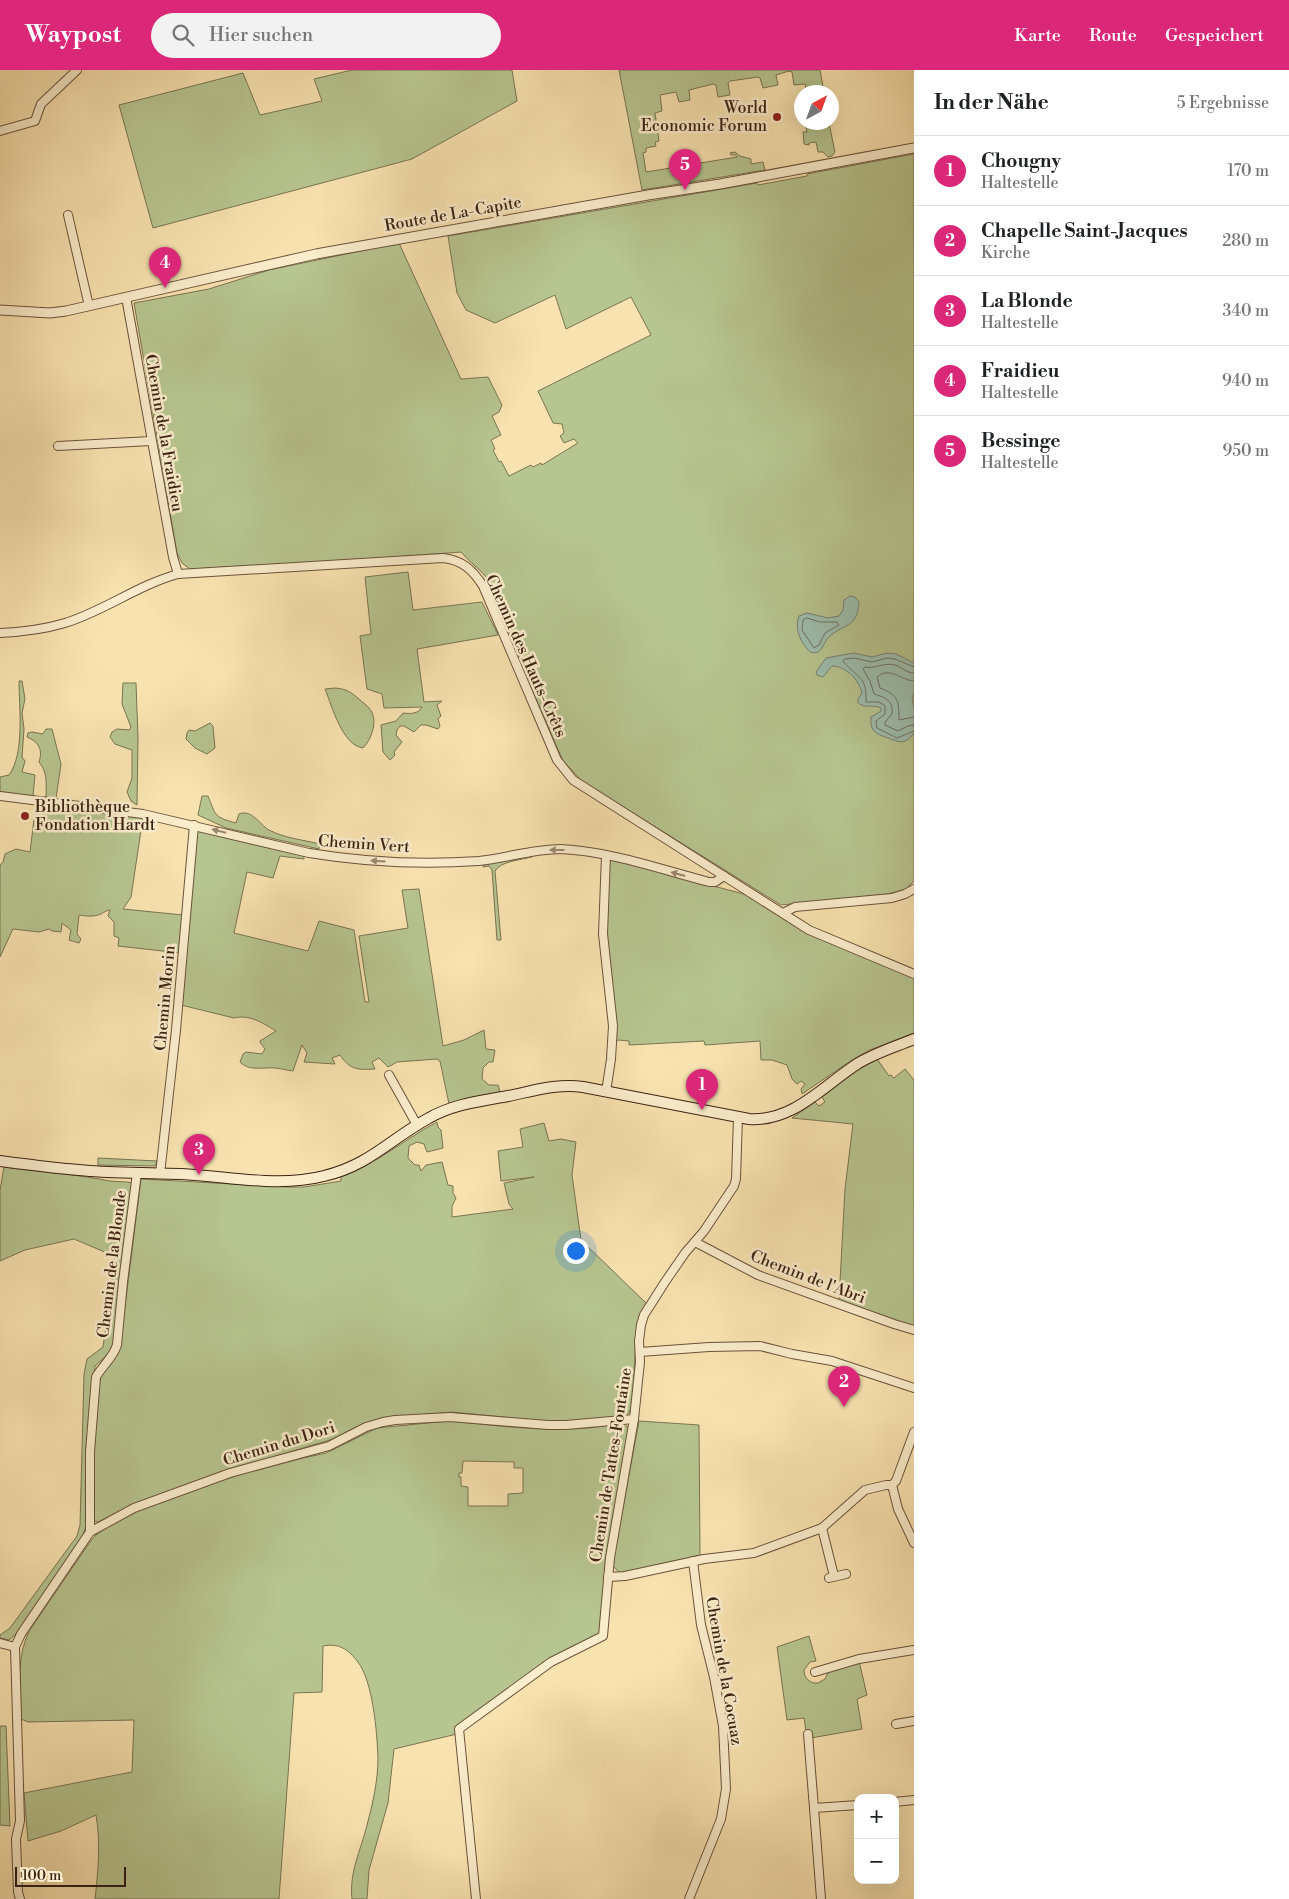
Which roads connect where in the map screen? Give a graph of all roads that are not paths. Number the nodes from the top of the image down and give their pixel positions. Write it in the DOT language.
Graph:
graph roads {
  1 [pos="77,70"];
  2 [pos="0,131"];
  3 [pos="914,148"];
  4 [pos="68,215"];
  5 [pos="126,297"];
  6 [pos="89,306"];
  7 [pos="0,310"];
  8 [pos="152,441"];
  9 [pos="58,446"];
  10 [pos="178,574"];
  11 [pos="0,633"];
  12 [pos="0,796"];
  13 [pos="194,825"];
  14 [pos="606,855"];
  15 [pos="724,876"];
  16 [pos="914,889"];
  17 [pos="783,913"];
  18 [pos="914,974"];
  19 [pos="914,1039"];
  20 [pos="390,1075"];
  21 [pos="606,1092"];
  22 [pos="738,1116"];
  23 [pos="417,1125"];
  24 [pos="0,1161"];
  25 [pos="137,1173"];
  26 [pos="160,1174"];
  27 [pos="695,1242"];
  28 [pos="914,1330"];
  29 [pos="640,1352"];
  30 [pos="914,1388"];
  31 [pos="634,1420"];
  32 [pos="914,1432"];
  33 [pos="892,1485"];
  34 [pos="822,1528"];
  35 [pos="90,1532"];
  36 [pos="914,1543"];
  37 [pos="693,1561"];
  38 [pos="846,1574"];
  39 [pos="608,1577"];
  40 [pos="0,1643"];
  41 [pos="15,1647"];
  42 [pos="914,1650"];
  43 [pos="815,1672"];
  44 [pos="914,1721"];
  45 [pos="896,1724"];
  46 [pos="808,1734"];
  47 [pos="914,1800"];
  48 [pos="899,1802"];
  49 [pos="854,1805"];
  50 [pos="814,1808"];
  51 [pos="20,1899"];
  52 [pos="476,1899"];
  53 [pos="689,1899"];
  54 [pos="821,1899"];
  1 -- 2 [label="street"];
  3 -- 5 [label="street, Route de La-Capite"];
  4 -- 6 [label="street"];
  5 -- 6 [label="street, Route de La-Capite"];
  5 -- 8 [label="street, Chemin de la Fraidieu"];
  6 -- 7 [label="street, Route de La-Capite"];
  8 -- 9 [label="street"];
  8 -- 10 [label="street, Chemin de la Fraidieu"];
  10 -- 11 [label="street, Chemin des Hauts-Crêts"];
  10 -- 15 [label="street, Chemin des Hauts-Crêts"];
  12 -- 13 [label="street, Chemin Vert"];
  14 -- 13 [label="street, Chemin Vert, one-way"];
  13 -- 26 [label="street, Chemin Morin"];
  15 -- 14 [label="street, Chemin Vert, one-way"];
  14 -- 21 [label="street"];
  15 -- 17 [label="street, Chemin des Hauts-Crêts"];
  16 -- 17 [label="street"];
  17 -- 18 [label="street, Chemin des Hauts-Crêts"];
  19 -- 22 [label="main road"];
  20 -- 23 [label="street"];
  21 -- 22 [label="main road"];
  21 -- 23 [label="main road"];
  22 -- 27 [label="street, Chemin de Tattes-Fontaine"];
  23 -- 26 [label="main road"];
  24 -- 25 [label="main road"];
  25 -- 26 [label="main road"];
  25 -- 35 [label="street, Chemin de la Blonde"];
  27 -- 28 [label="street, Chemin de l'Abri"];
  27 -- 29 [label="street, Chemin de Tattes-Fontaine"];
  29 -- 30 [label="street"];
  29 -- 31 [label="street, Chemin de Tattes-Fontaine"];
  31 -- 35 [label="street, Chemin du Dori"];
  31 -- 39 [label="street, Chemin de Tattes-Fontaine"];
  32 -- 33 [label="street"];
  33 -- 34 [label="street"];
  33 -- 36 [label="street"];
  34 -- 37 [label="street"];
  34 -- 38 [label="street"];
  35 -- 41 [label="street"];
  37 -- 39 [label="street"];
  37 -- 53 [label="street, Chemin de la Cocuaz"];
  39 -- 52 [label="street, Chemin de Tattes-Fontaine"];
  40 -- 41 [label="street"];
  41 -- 51 [label="street"];
  42 -- 43 [label="street"];
  44 -- 45 [label="street"];
  46 -- 50 [label="street"];
  47 -- 48 [label="street"];
  49 -- 50 [label="street"];
  50 -- 54 [label="street"];
}
